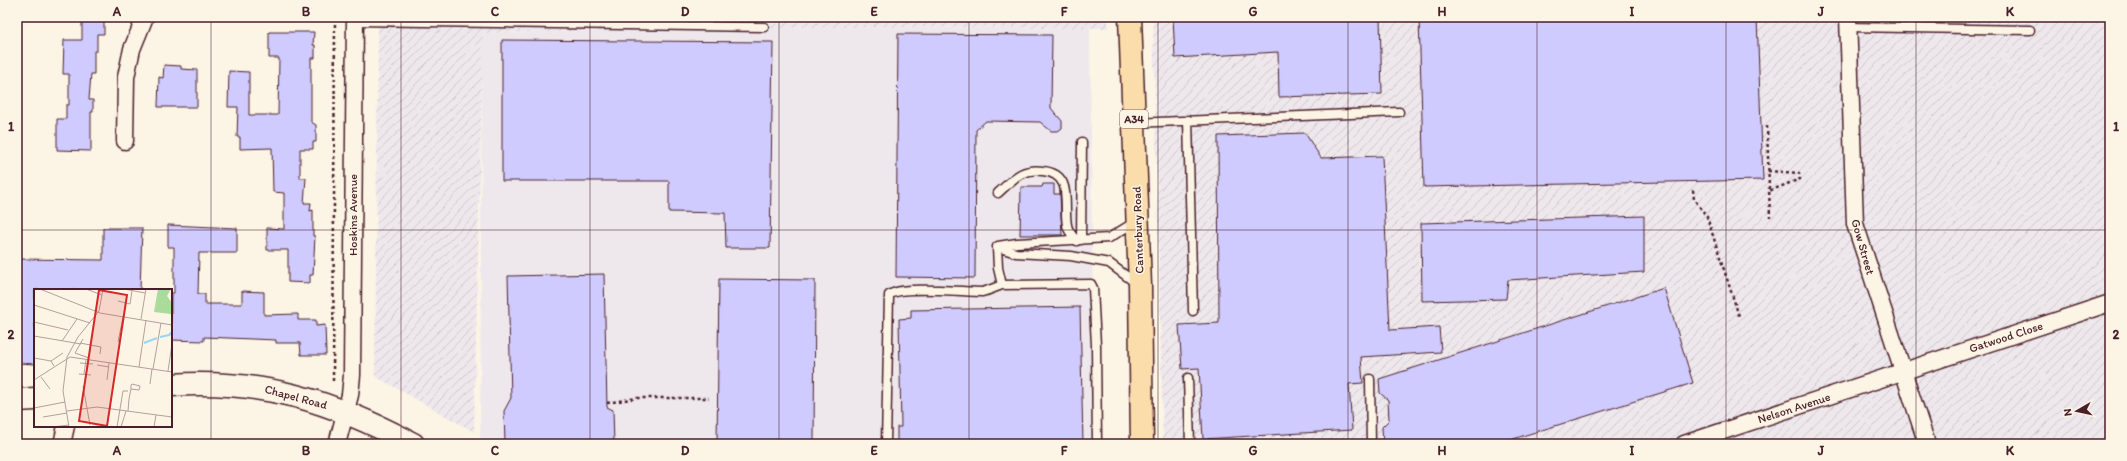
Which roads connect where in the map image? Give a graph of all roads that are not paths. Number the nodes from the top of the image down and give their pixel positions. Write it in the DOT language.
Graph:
graph roads {
  1 [pos="145,17"];
  2 [pos="1130,17"];
  3 [pos="355,19"];
  4 [pos="1848,22"];
  5 [pos="764,27"];
  6 [pos="2030,30"];
  7 [pos="1399,112"];
  8 [pos="1188,120"];
  9 [pos="1134,123"];
  10 [pos="125,141"];
  11 [pos="1082,142"];
  12 [pos="998,193"];
  13 [pos="1137,220"];
  14 [pos="1079,240"];
  15 [pos="997,247"];
  16 [pos="1002,285"];
  17 [pos="1140,286"];
  18 [pos="2110,304"];
  19 [pos="1193,311"];
  20 [pos="1903,373"];
  21 [pos="1188,378"];
  22 [pos="1370,379"];
  23 [pos="172,385"];
  24 [pos="34,399"];
  25 [pos="17,400"];
  26 [pos="346,412"];
  27 [pos="66,427"];
  28 [pos="62,444"];
  29 [pos="337,444"];
  30 [pos="413,444"];
  31 [pos="886,444"];
  32 [pos="1097,444"];
  33 [pos="1142,444"];
  34 [pos="1190,444"];
  35 [pos="1371,444"];
  36 [pos="1684,444"];
  37 [pos="1927,444"];
  1 -- 10 [label="street"];
  2 -- 9 [label="highway, Canterbury Road / A34"];
  3 -- 5 [label="lane"];
  3 -- 26 [label="street, Hoskins Avenue"];
  4 -- 6 [label="lane"];
  4 -- 20 [label="street, Gow Street"];
  7 -- 8 [label="lane"];
  8 -- 9 [label="lane"];
  8 -- 19 [label="lane"];
  9 -- 13 [label="highway, Canterbury Road / A34"];
  11 -- 14 [label="lane"];
  12 -- 14 [label="lane"];
  13 -- 14 [label="lane"];
  13 -- 17 [label="highway, Canterbury Road / A34"];
  14 -- 15 [label="lane"];
  15 -- 16 [label="lane"];
  15 -- 17 [label="lane"];
  16 -- 31 [label="lane"];
  16 -- 32 [label="lane"];
  17 -- 33 [label="highway, Canterbury Road / A34"];
  18 -- 20 [label="street, Gatwood Close"];
  20 -- 36 [label="street, Nelson Avenue"];
  20 -- 37 [label="street, Gow Street"];
  21 -- 34 [label="lane"];
  22 -- 35 [label="lane"];
  23 -- 26 [label="main road, Chapel Road"];
  24 -- 25 [label="main road"];
  26 -- 29 [label="street, Hoskins Avenue"];
  26 -- 30 [label="main road, Chapel Road"];
  27 -- 28 [label="street"];
}
